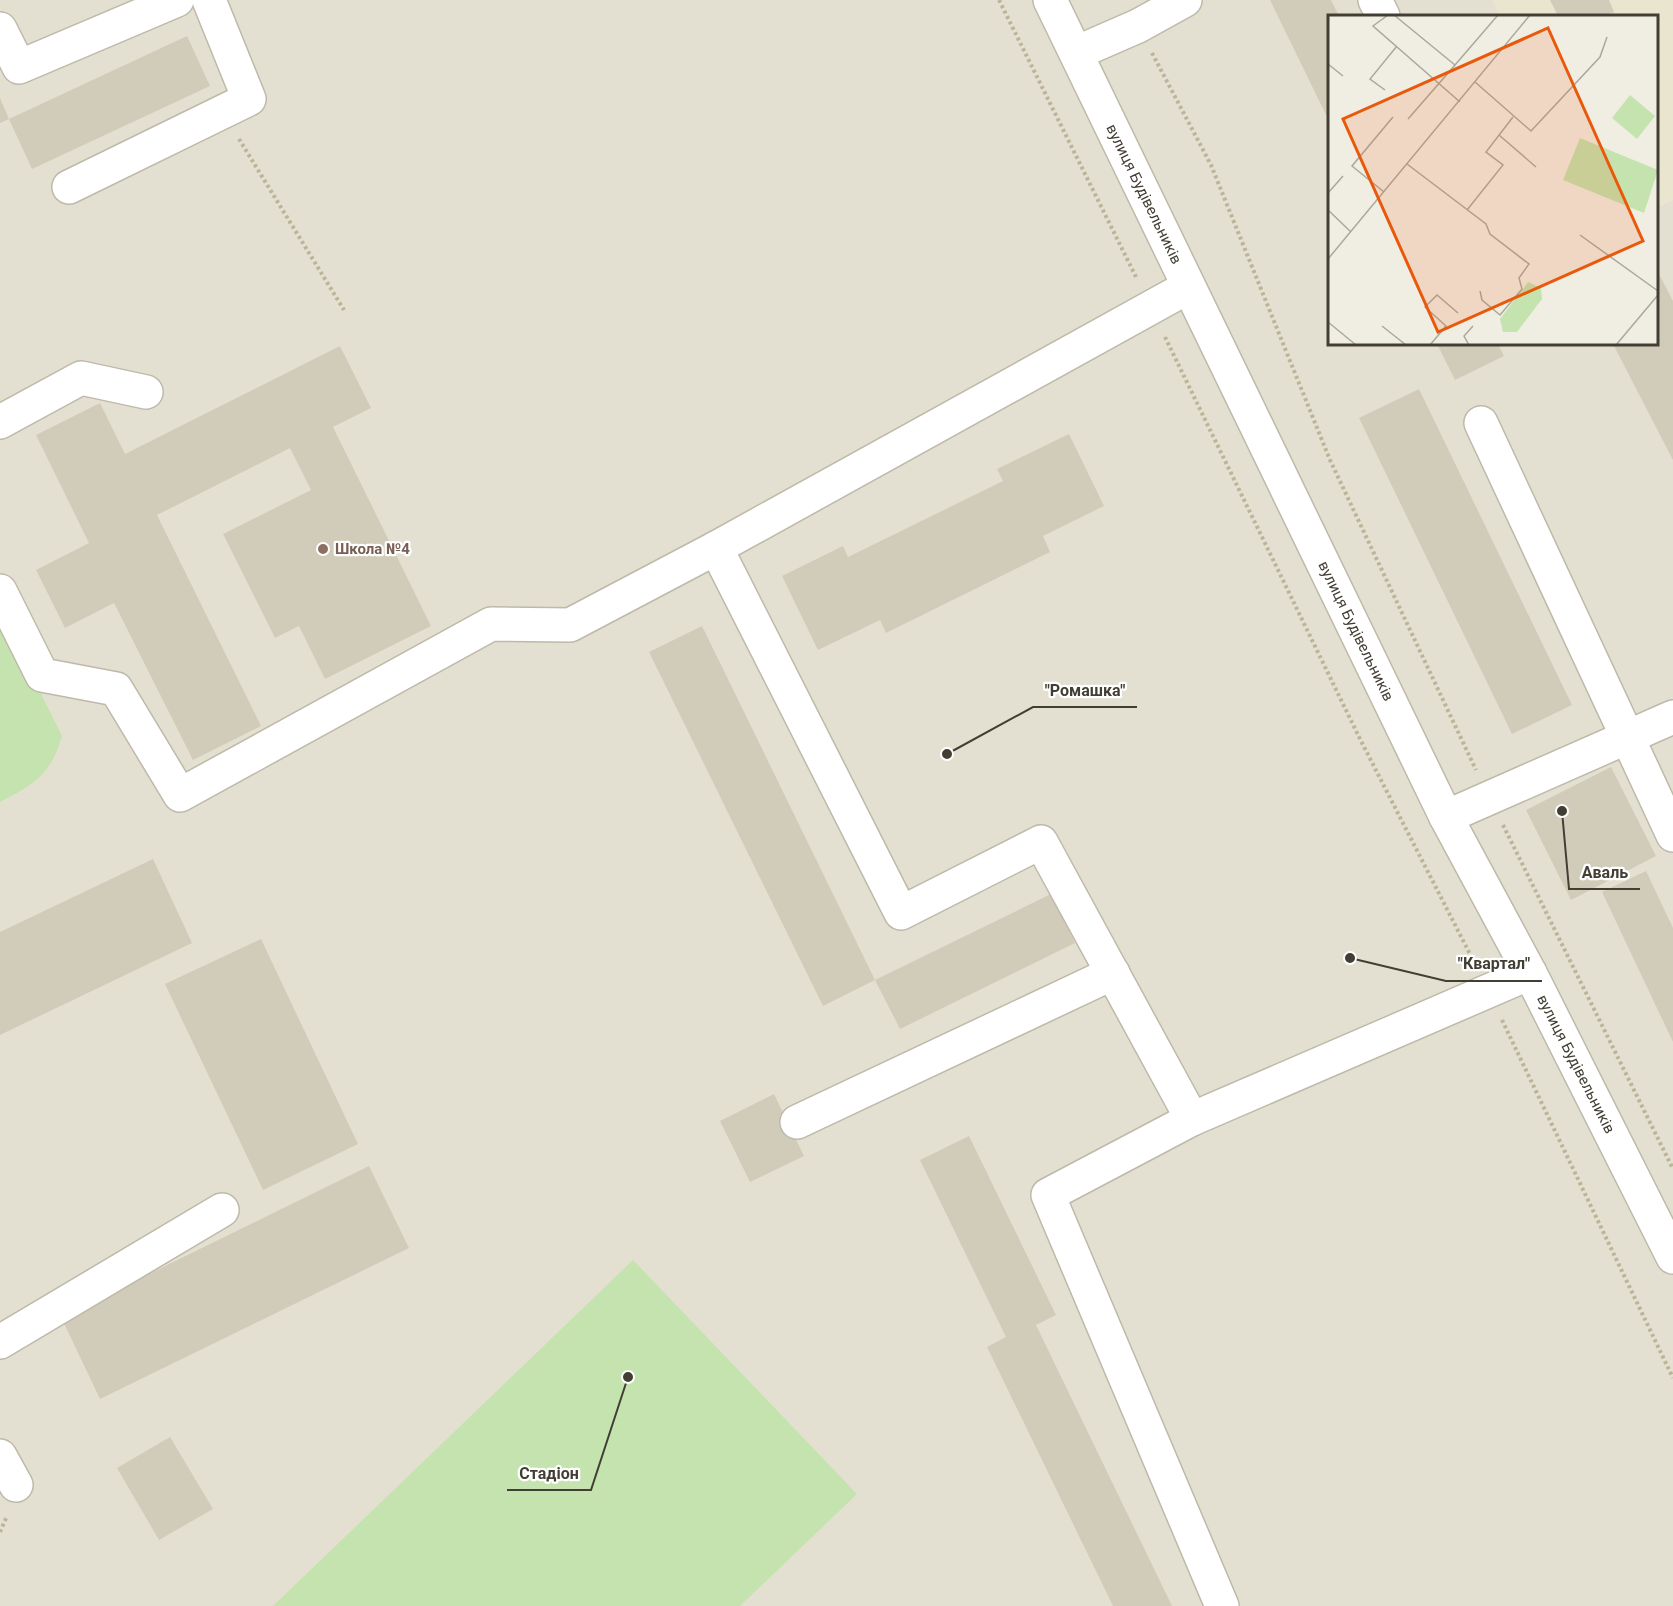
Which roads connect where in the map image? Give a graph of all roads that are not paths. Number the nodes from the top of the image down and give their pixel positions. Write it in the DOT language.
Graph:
graph roads {
  1 [pos="177,0"];
  2 [pos="209,0"];
  3 [pos="1050,0"];
  4 [pos="1185,0"];
  5 [pos="1375,0"];
  6 [pos="1382,15"];
  7 [pos="0,29"];
  8 [pos="1076,53"];
  9 [pos="69,187"];
  10 [pos="1188,287"];
  11 [pos="146,392"];
  12 [pos="0,422"];
  13 [pos="1481,423"];
  14 [pos="716,548"];
  15 [pos="0,591"];
  16 [pos="1673,717"];
  17 [pos="1628,739"];
  18 [pos="1446,817"];
  19 [pos="1673,835"];
  20 [pos="1113,973"];
  21 [pos="1530,973"];
  22 [pos="1192,1119"];
  23 [pos="797,1122"];
  24 [pos="222,1210"];
  25 [pos="1673,1257"];
  26 [pos="0,1341"];
  27 [pos="0,1456"];
  28 [pos="16,1485"];
  29 [pos="1222,1606"];
  1 -- 7 [label="street"];
  2 -- 9 [label="street"];
  3 -- 8 [label="street, вулиця Будівельників"];
  4 -- 8 [label="street"];
  5 -- 6 [label="street"];
  8 -- 10 [label="street, вулиця Будівельників"];
  10 -- 14 [label="street"];
  10 -- 18 [label="street, вулиця Будівельників"];
  11 -- 12 [label="street"];
  13 -- 17 [label="street"];
  14 -- 15 [label="street"];
  14 -- 20 [label="street"];
  16 -- 17 [label="street"];
  17 -- 18 [label="street"];
  17 -- 19 [label="street"];
  18 -- 21 [label="street, вулиця Будівельників"];
  20 -- 22 [label="street"];
  20 -- 23 [label="street"];
  21 -- 22 [label="street"];
  21 -- 25 [label="street, вулиця Будівельників"];
  22 -- 29 [label="street"];
  24 -- 26 [label="street"];
  27 -- 28 [label="street"];
}
